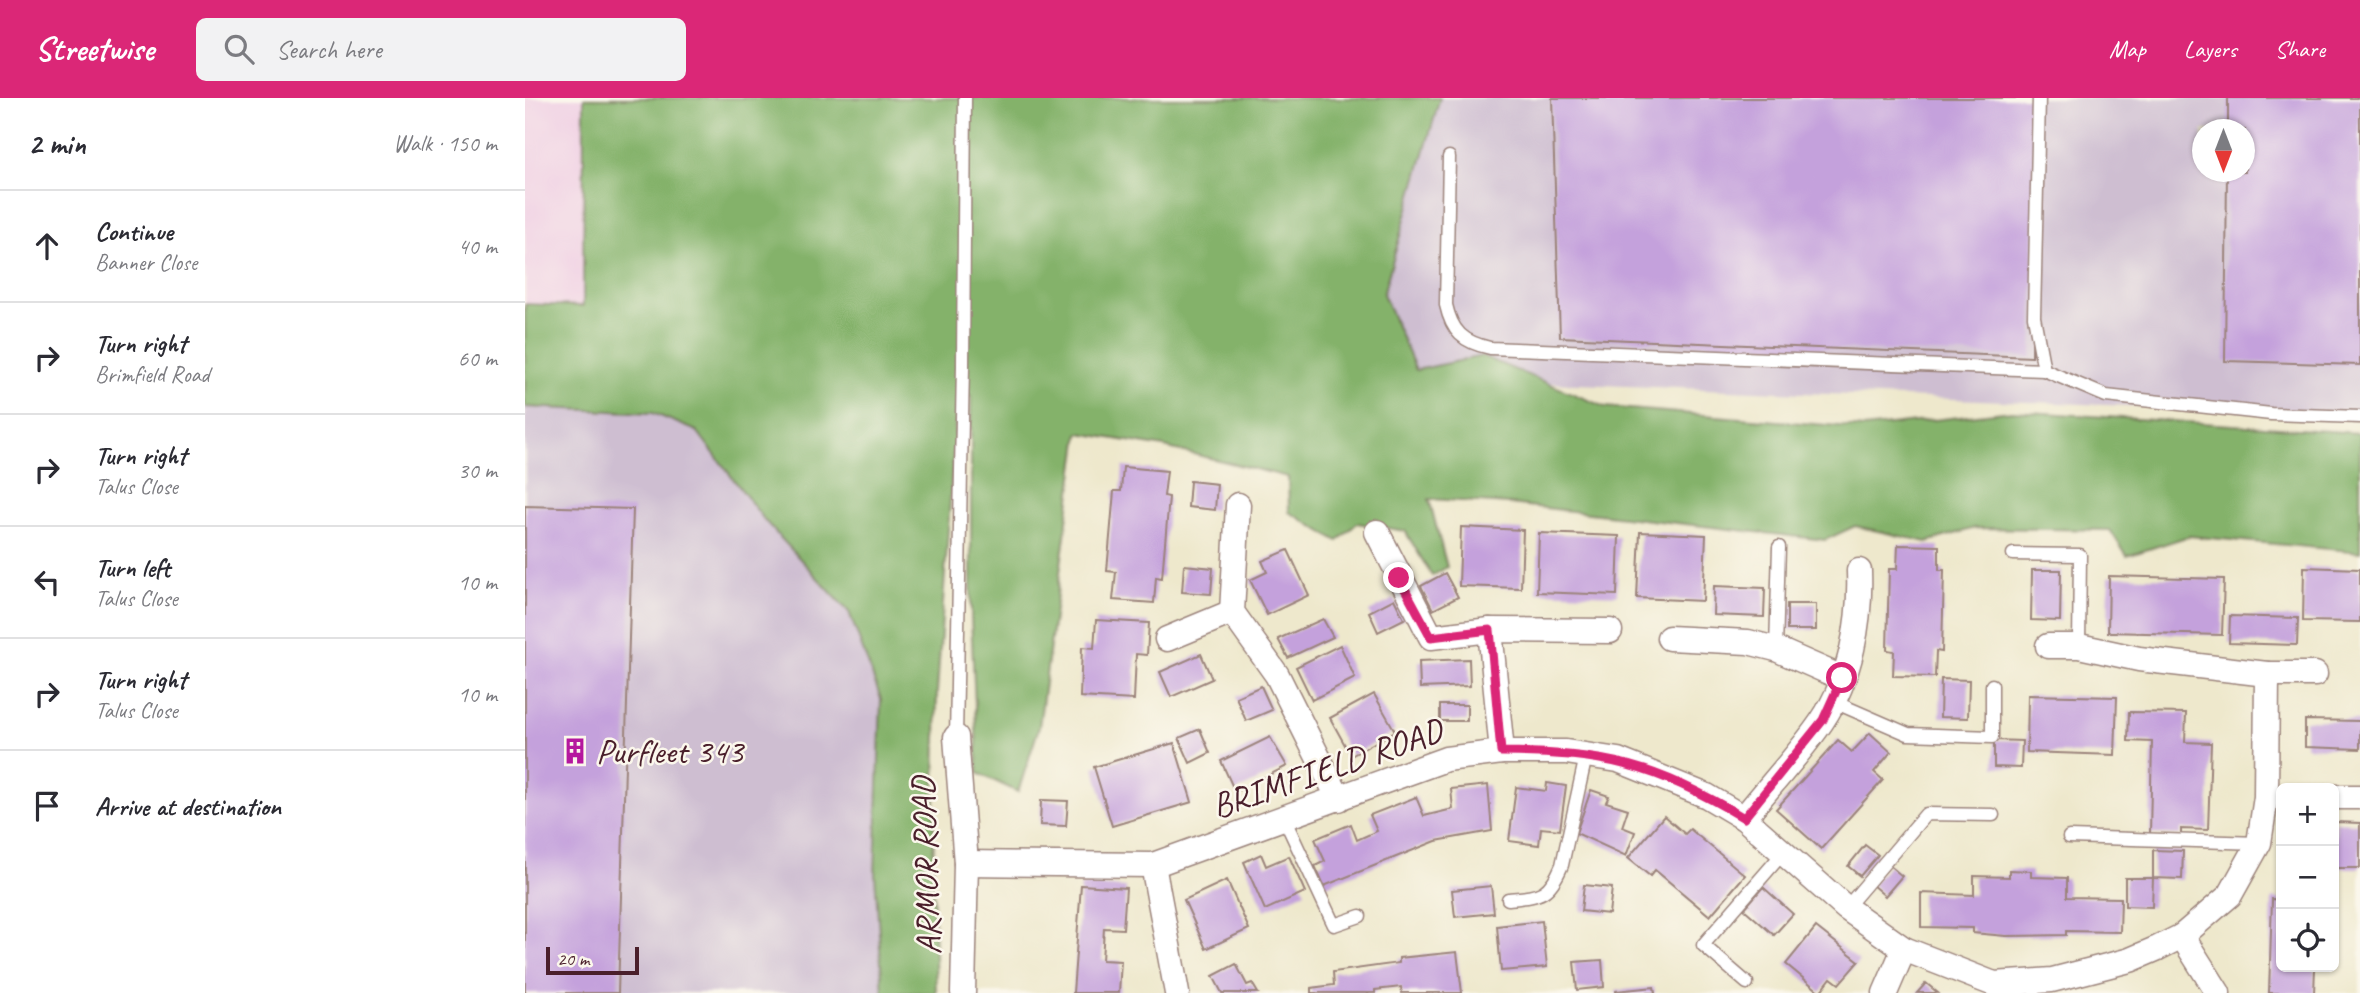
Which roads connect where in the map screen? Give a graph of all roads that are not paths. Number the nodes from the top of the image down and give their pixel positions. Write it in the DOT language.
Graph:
graph roads {
  1 [pos="965,98"];
  2 [pos="2039,98"];
  3 [pos="1449,157"];
  4 [pos="2044,370"];
  5 [pos="2360,417"];
  6 [pos="1238,505"];
  7 [pos="1377,532"];
  8 [pos="1779,547"];
  9 [pos="2013,554"];
  10 [pos="1859,571"];
  11 [pos="1232,612"];
  12 [pos="1490,630"];
  13 [pos="1610,631"];
  14 [pos="1669,638"];
  15 [pos="1167,639"];
  16 [pos="2047,646"];
  17 [pos="2079,646"];
  18 [pos="1776,649"];
  19 [pos="2267,674"];
  20 [pos="2315,674"];
  21 [pos="1842,678"];
  22 [pos="1992,685"];
  23 [pos="1832,701"];
  24 [pos="955,737"];
  25 [pos="1501,752"];
  26 [pos="1586,755"];
  27 [pos="2274,797"];
  28 [pos="2339,797"];
  29 [pos="2360,797"];
  30 [pos="1339,799"];
  31 [pos="1993,816"];
  32 [pos="1284,818"];
  33 [pos="1744,818"];
  34 [pos="2069,837"];
  35 [pos="2259,843"];
  36 [pos="1783,853"];
  37 [pos="966,863"];
  38 [pos="1153,865"];
  39 [pos="1508,900"];
  40 [pos="1846,908"];
  41 [pos="1360,916"];
  42 [pos="2182,936"];
  43 [pos="1904,948"];
  44 [pos="1747,983"];
  45 [pos="1994,989"];
  46 [pos="963,993"];
  47 [pos="1177,993"];
  48 [pos="1885,993"];
  49 [pos="2218,993"];
  1 -- 24 [label="lane"];
  2 -- 4 [label="lane"];
  3 -- 4 [label="lane"];
  4 -- 5 [label="lane"];
  6 -- 11 [label="street"];
  7 -- 12 [label="street"];
  8 -- 18 [label="lane"];
  9 -- 17 [label="lane"];
  10 -- 21 [label="street"];
  11 -- 15 [label="street"];
  11 -- 30 [label="street"];
  12 -- 13 [label="street"];
  12 -- 25 [label="street"];
  14 -- 18 [label="street"];
  16 -- 17 [label="street"];
  17 -- 19 [label="street"];
  18 -- 21 [label="street"];
  19 -- 20 [label="street"];
  19 -- 27 [label="street, BRIMFIELD ROAD"];
  21 -- 23 [label="street"];
  22 -- 23 [label="lane"];
  23 -- 33 [label="street"];
  24 -- 37 [label="street, ARMOR ROAD"];
  25 -- 26 [label="street, BRIMFIELD ROAD"];
  25 -- 30 [label="street, BRIMFIELD ROAD"];
  26 -- 33 [label="street, BRIMFIELD ROAD"];
  26 -- 39 [label="lane"];
  27 -- 35 [label="street, BRIMFIELD ROAD"];
  28 -- 29 [label="street"];
  30 -- 32 [label="street, BRIMFIELD ROAD"];
  31 -- 40 [label="lane"];
  32 -- 38 [label="street, BRIMFIELD ROAD"];
  32 -- 41 [label="lane"];
  33 -- 36 [label="street, BRIMFIELD ROAD"];
  34 -- 35 [label="lane"];
  35 -- 42 [label="street, BRIMFIELD ROAD"];
  36 -- 40 [label="street, BRIMFIELD ROAD"];
  36 -- 44 [label="lane"];
  37 -- 38 [label="street, BRIMFIELD ROAD"];
  37 -- 46 [label="street, ARMOR ROAD"];
  38 -- 47 [label="street"];
  40 -- 43 [label="street, BRIMFIELD ROAD"];
  42 -- 45 [label="street, BRIMFIELD ROAD"];
  42 -- 49 [label="street"];
  43 -- 45 [label="street, BRIMFIELD ROAD"];
  43 -- 48 [label="street"];
}
